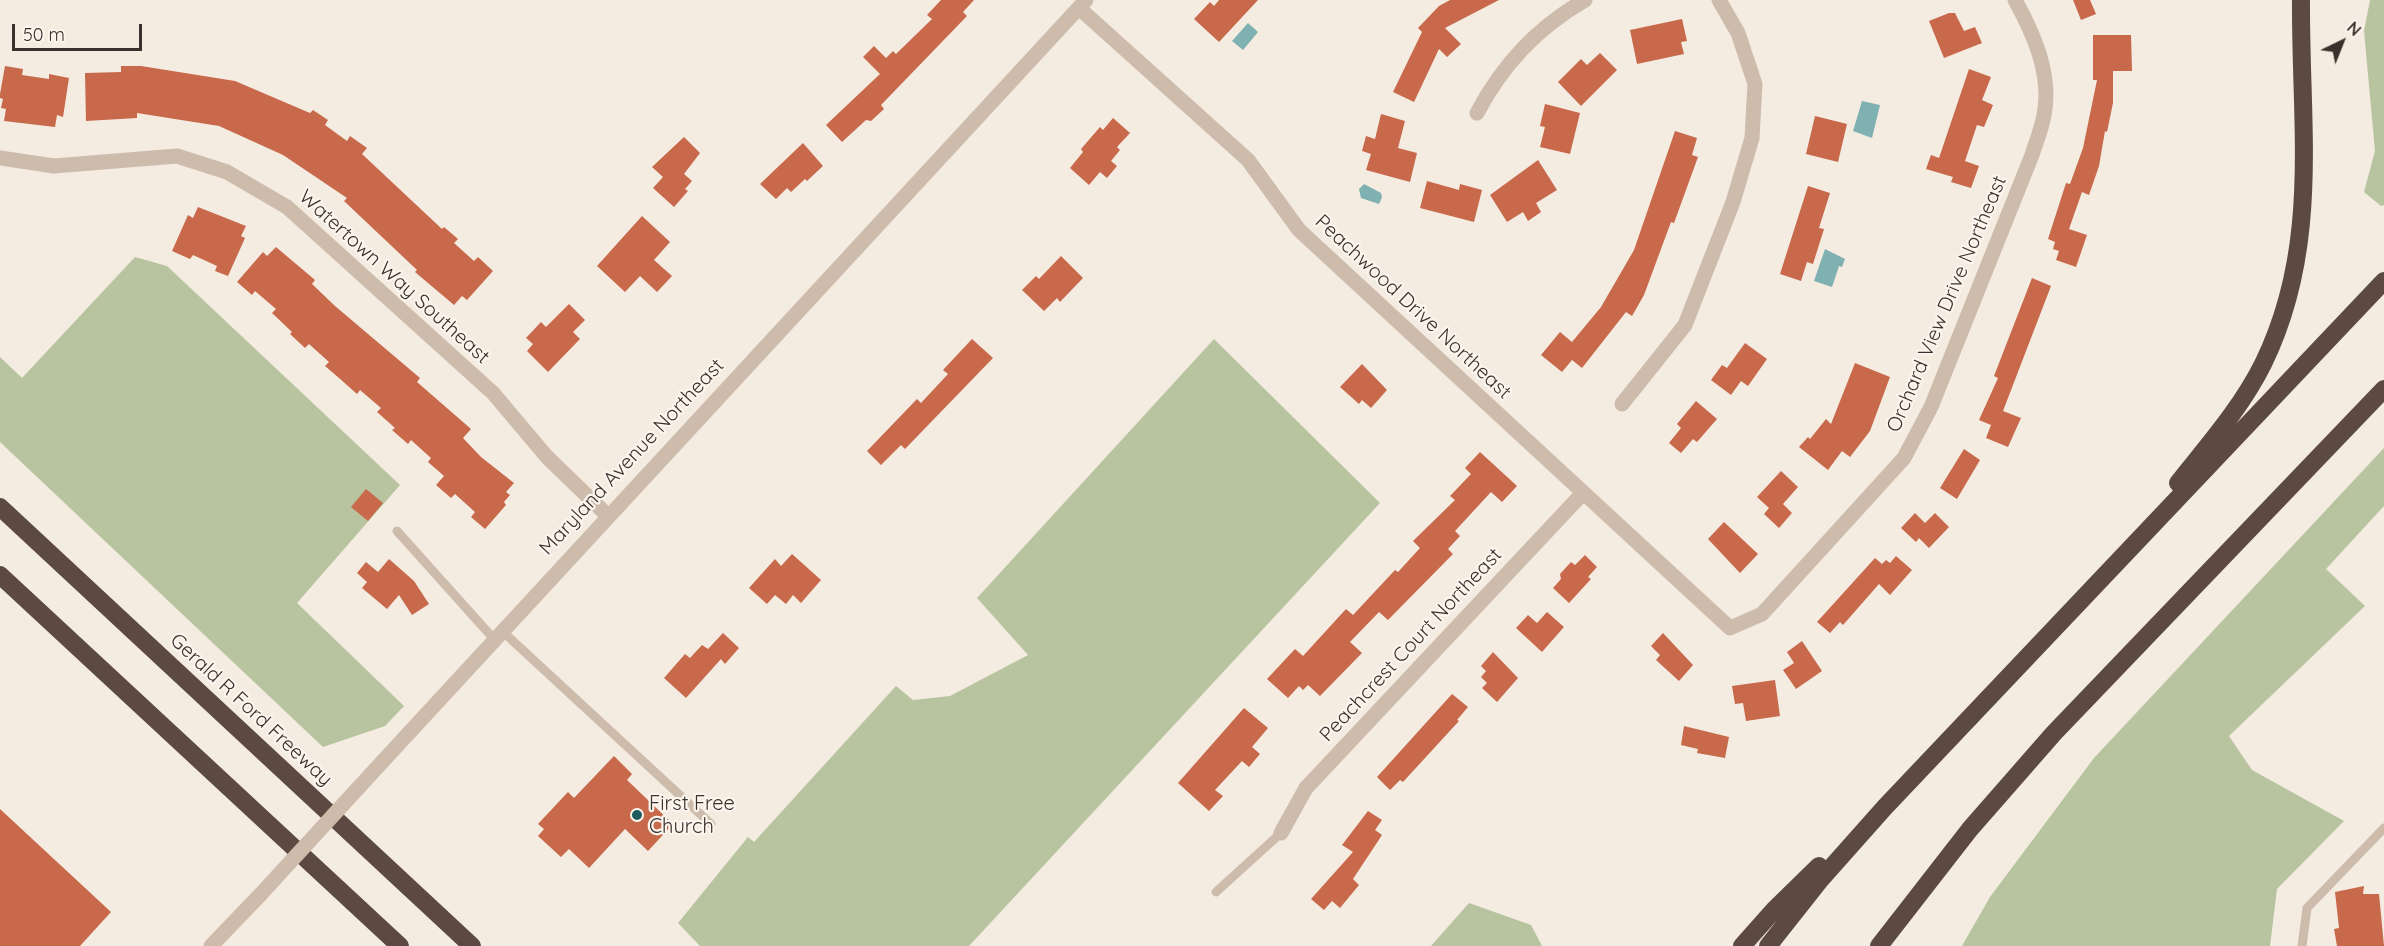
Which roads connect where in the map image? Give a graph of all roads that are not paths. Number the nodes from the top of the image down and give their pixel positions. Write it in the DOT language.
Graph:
graph roads {
  1 [pos="1585,0"];
  2 [pos="1719,0"];
  3 [pos="2014,0"];
  4 [pos="2301,0"];
  5 [pos="1083,4"];
  6 [pos="1477,113"];
  7 [pos="0,158"];
  8 [pos="2384,281"];
  9 [pos="2384,389"];
  10 [pos="1622,404"];
  11 [pos="1582,493"];
  12 [pos="0,507"];
  13 [pos="607,515"];
  14 [pos="397,531"];
  15 [pos="0,575"];
  16 [pos="2089,592"];
  17 [pos="1730,628"];
  18 [pos="497,634"];
  19 [pos="1885,807"];
  20 [pos="261,819"];
  21 [pos="711,824"];
  22 [pos="2384,828"];
  23 [pos="1281,833"];
  24 [pos="1216,892"];
  25 [pos="211,946"];
  26 [pos="389,946"];
  27 [pos="400,946"];
  28 [pos="472,946"];
  29 [pos="1742,946"];
  30 [pos="1768,946"];
  31 [pos="1879,946"];
  32 [pos="2302,946"];
  1 -- 6 [label="street"];
  2 -- 10 [label="street"];
  3 -- 17 [label="street, Orchard View Drive Northeast"];
  4 -- 16 [label="highway"];
  5 -- 11 [label="street, Peachwood Drive Northeast"];
  5 -- 13 [label="street, Maryland Avenue Northeast"];
  7 -- 13 [label="street, Watertown Way Southeast"];
  8 -- 16 [label="highway"];
  9 -- 31 [label="highway"];
  11 -- 17 [label="street, Peachwood Drive Northeast"];
  11 -- 23 [label="street, Peachcrest Court Northeast"];
  12 -- 28 [label="highway, Gerald R Ford Freeway"];
  13 -- 18 [label="street, Maryland Avenue Northeast"];
  14 -- 18 [label="lane"];
  15 -- 20 [label="highway"];
  16 -- 19 [label="highway"];
  18 -- 21 [label="lane"];
  18 -- 25 [label="street, Maryland Avenue Northeast, bridge"];
  19 -- 29 [label="highway"];
  19 -- 30 [label="highway"];
  20 -- 26 [label="highway"];
  20 -- 27 [label="highway"];
  22 -- 32 [label="lane"];
  23 -- 24 [label="lane"];
}
